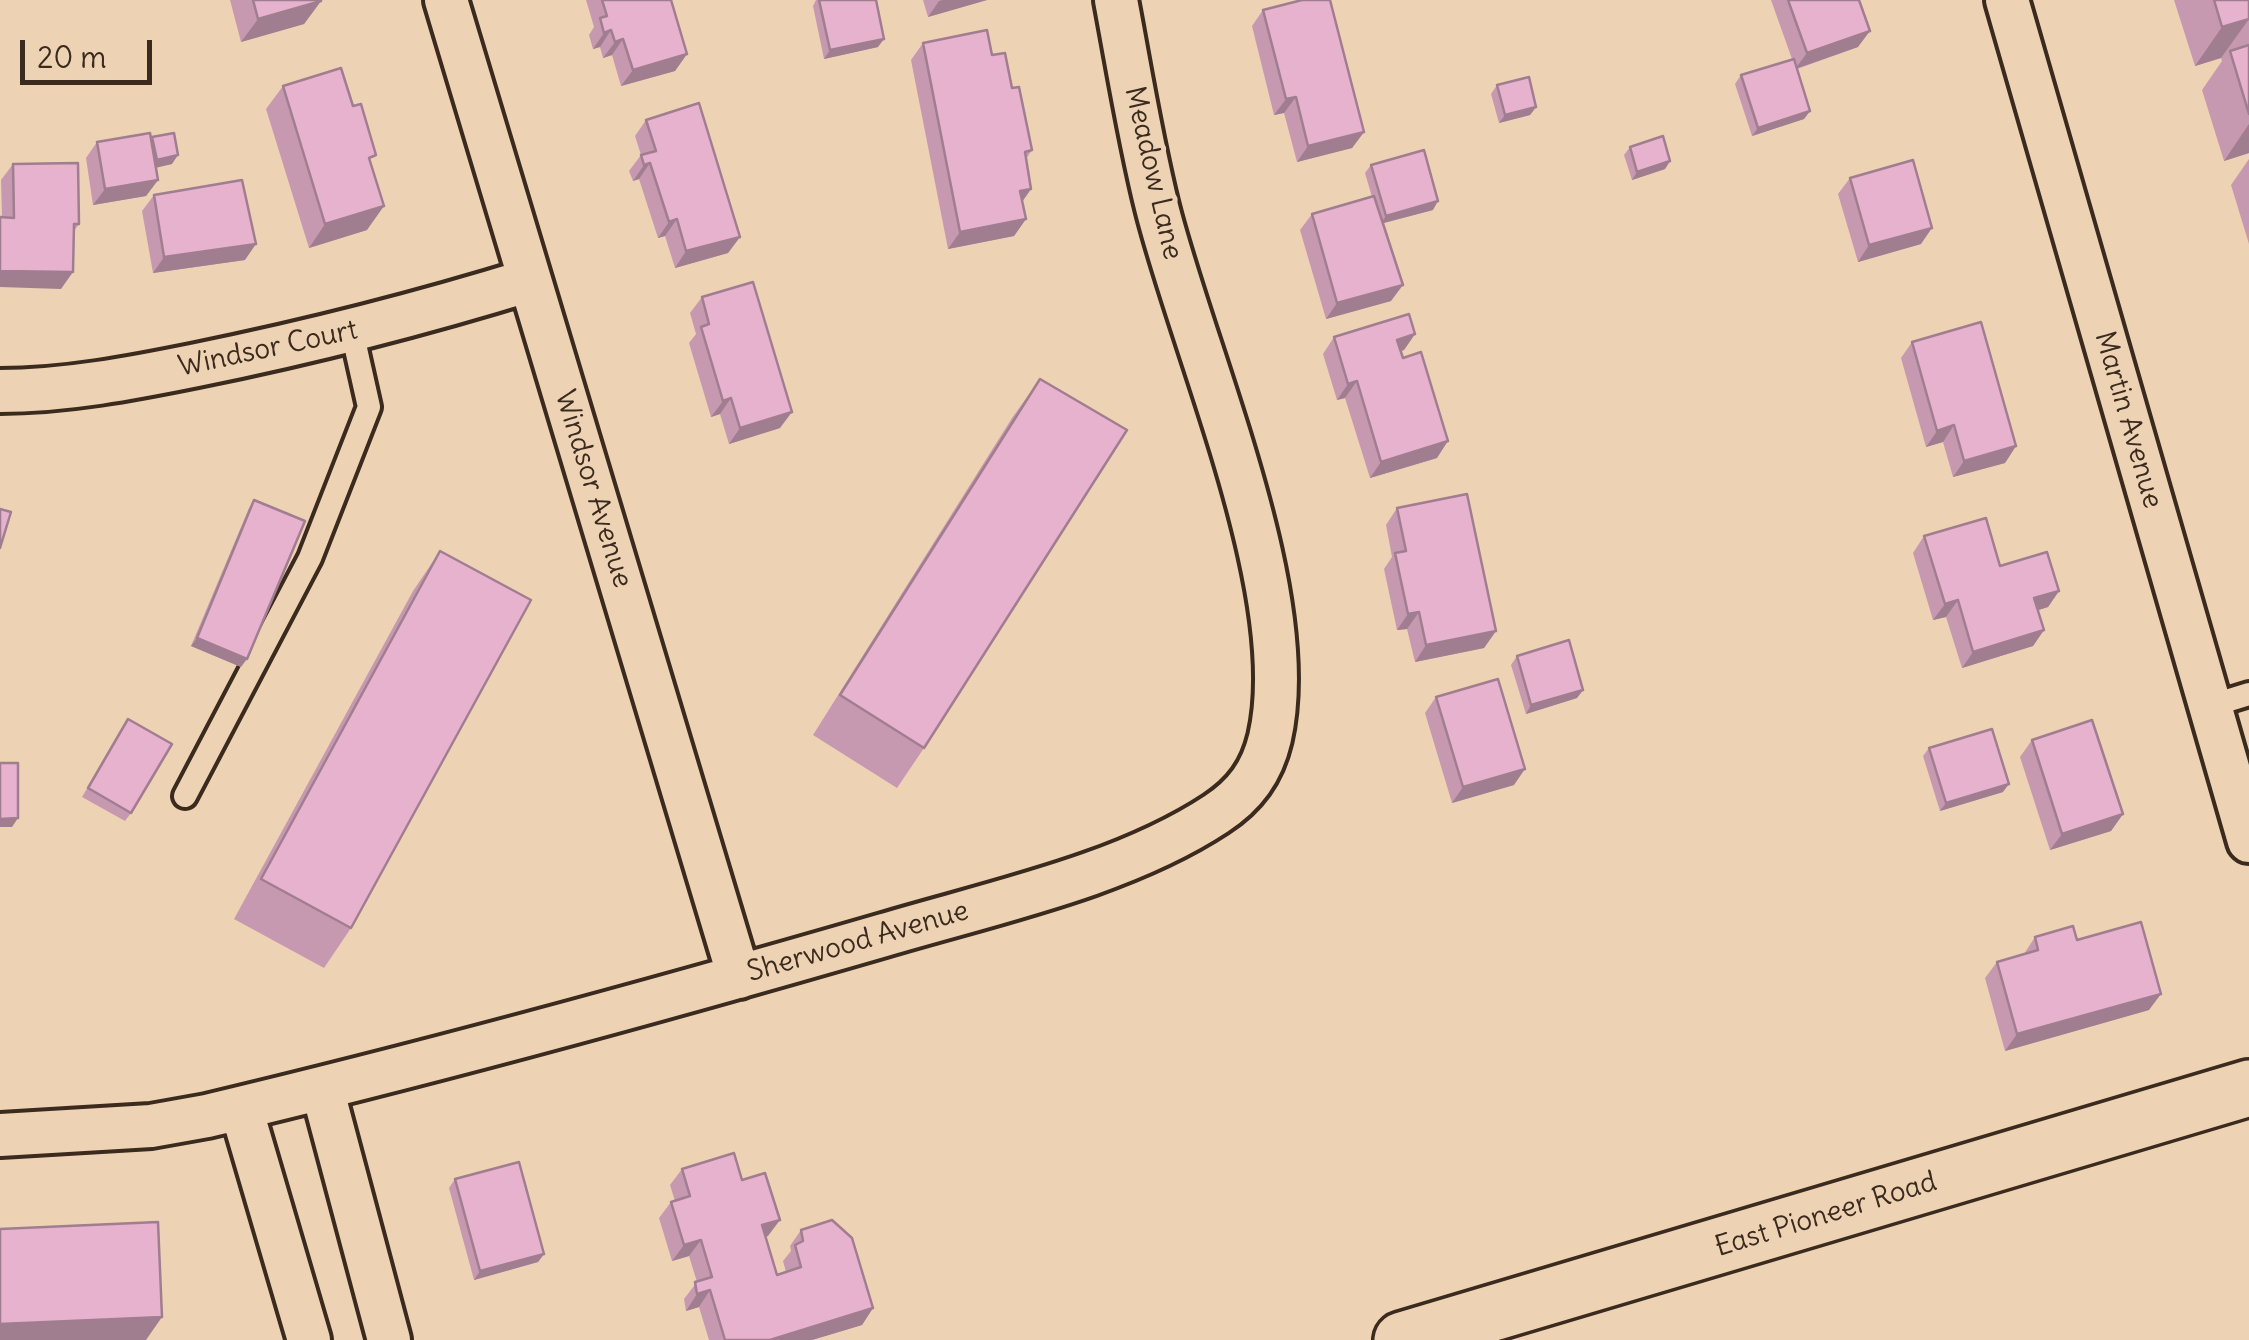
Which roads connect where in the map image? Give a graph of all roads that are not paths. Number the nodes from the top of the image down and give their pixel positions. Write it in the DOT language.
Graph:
graph roads {
  1 [pos="446,0"];
  2 [pos="1116,0"];
  3 [pos="2007,0"];
  4 [pos="530,280"];
  5 [pos="352,331"];
  6 [pos="1198,344"];
  7 [pos="0,391"];
  8 [pos="2230,700"];
  9 [pos="184,796"];
  10 [pos="2249,841"];
  11 [pos="739,977"];
  12 [pos="322,1088"];
  13 [pos="2249,1088"];
  14 [pos="241,1108"];
  15 [pos="0,1135"];
  16 [pos="309,1340"];
  17 [pos="389,1340"];
  18 [pos="1402,1340"];
  1 -- 4 [label="street, Windsor Avenue"];
  2 -- 6 [label="street, Meadow Lane"];
  3 -- 8 [label="street, Martin Avenue"];
  4 -- 5 [label="street, Windsor Court"];
  4 -- 11 [label="street, Windsor Avenue"];
  5 -- 7 [label="street, Windsor Court"];
  5 -- 9 [label="lane"];
  6 -- 11 [label="street, Sherwood Avenue"];
  8 -- 10 [label="street, Martin Avenue"];
  11 -- 12 [label="street, Sherwood Avenue"];
  12 -- 14 [label="street, Sherwood Avenue"];
  12 -- 17 [label="street"];
  13 -- 18 [label="main road, East Pioneer Road"];
  14 -- 15 [label="street, Sherwood Avenue"];
  14 -- 16 [label="street"];
}
